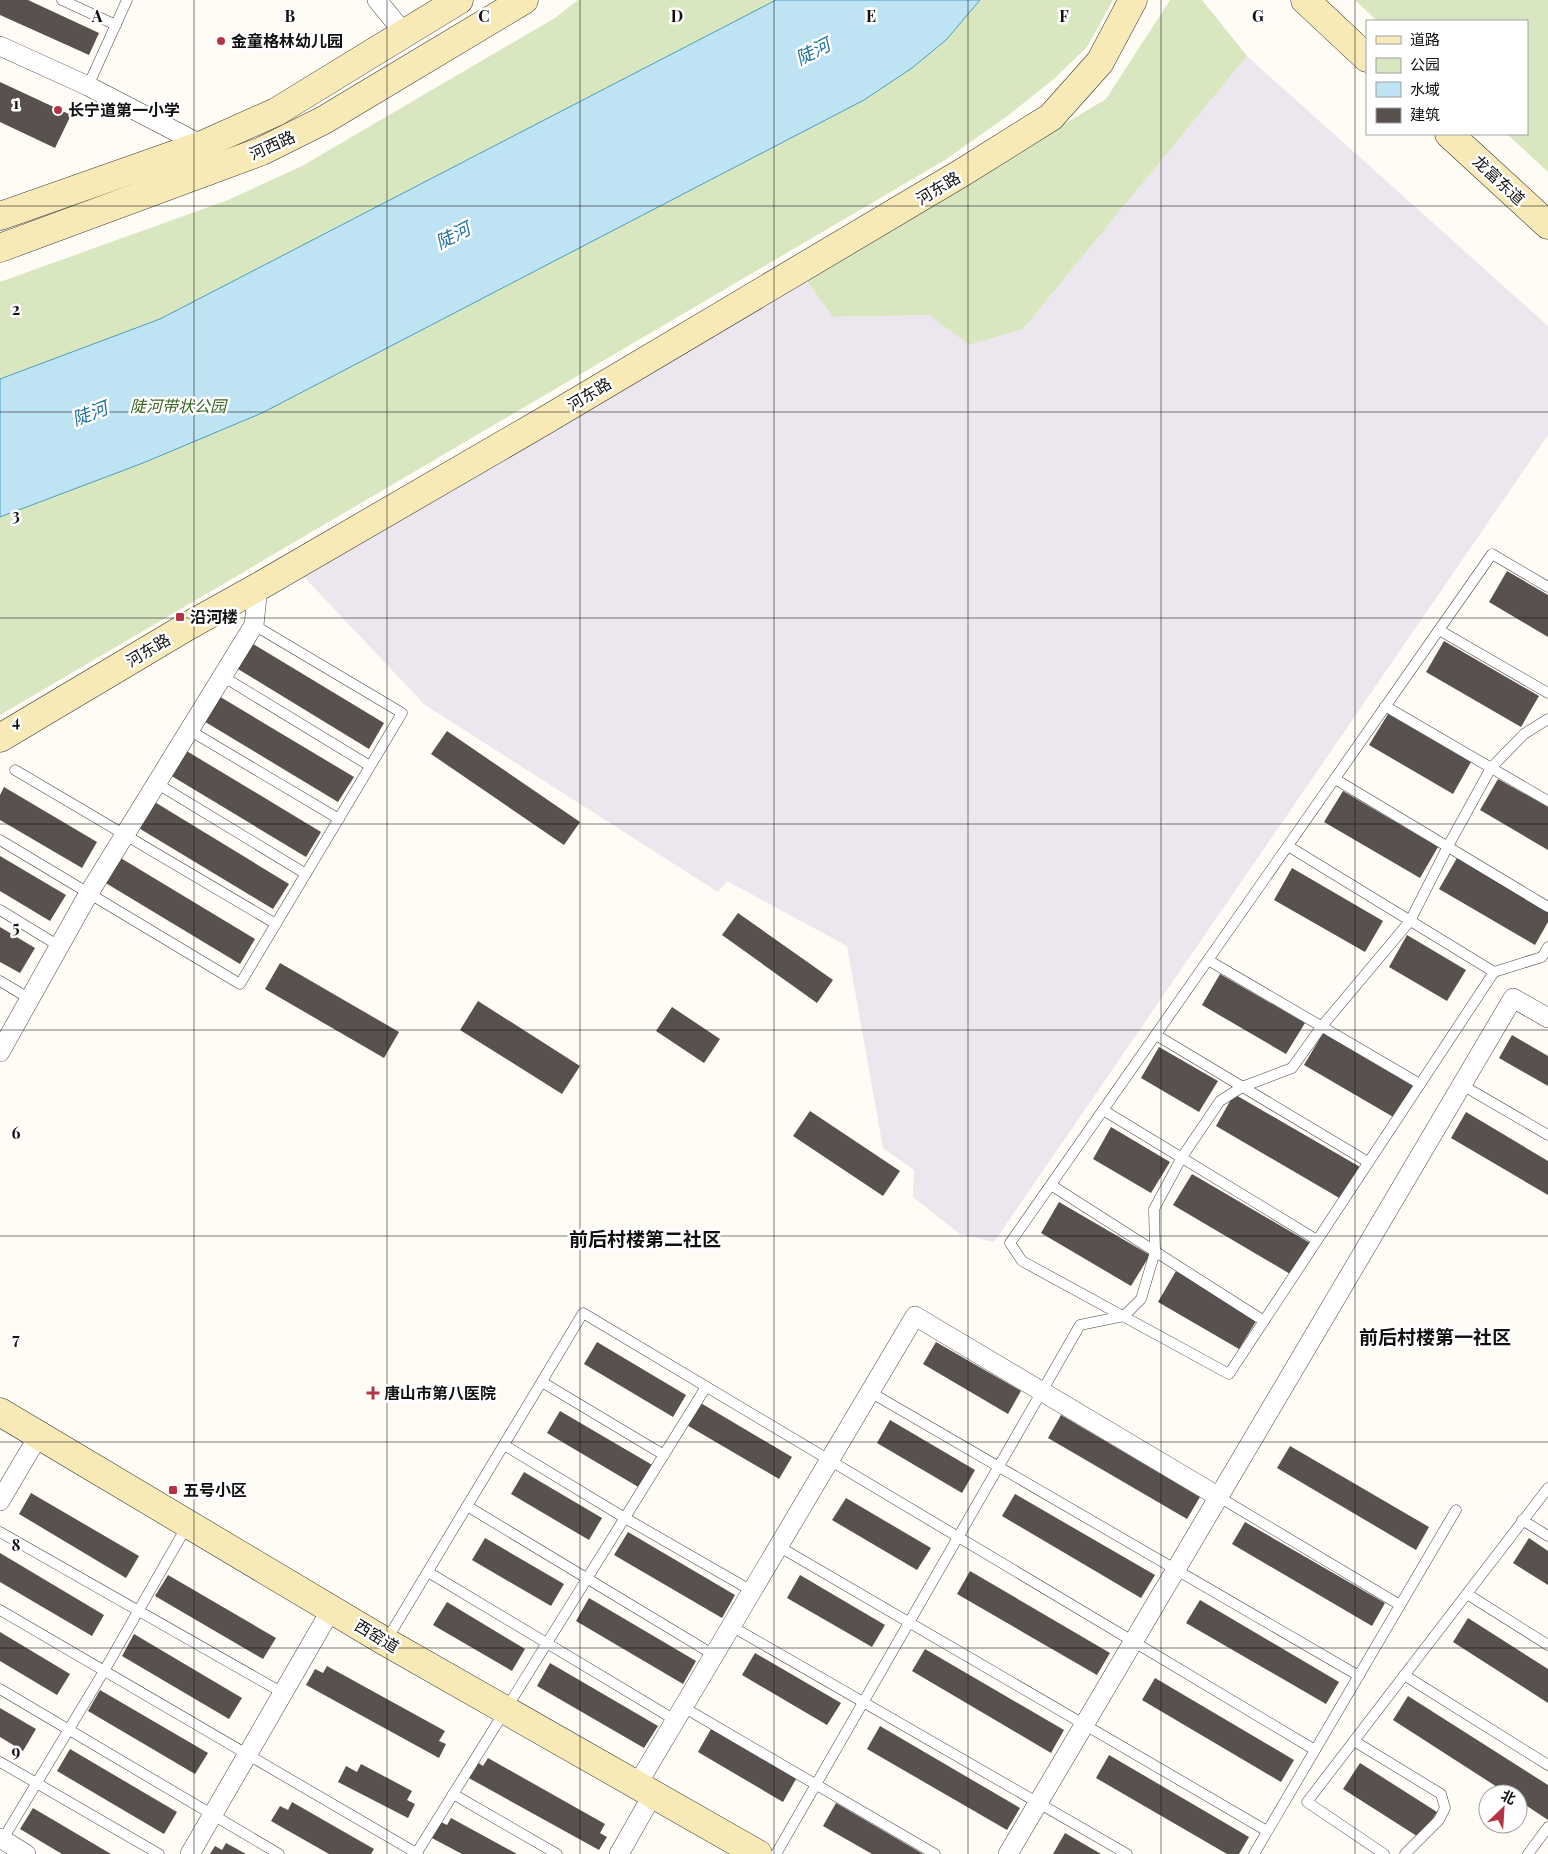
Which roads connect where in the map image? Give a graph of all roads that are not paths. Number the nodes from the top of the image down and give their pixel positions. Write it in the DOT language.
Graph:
graph roads {
  1 [pos="62,0"];
  2 [pos="127,0"];
  3 [pos="377,0"];
  4 [pos="459,0"];
  5 [pos="524,0"];
  6 [pos="1133,0"];
  7 [pos="1304,0"];
  8 [pos="116,25"];
  9 [pos="404,33"];
  10 [pos="0,46"];
  11 [pos="1366,57"];
  12 [pos="88,86"];
  13 [pos="1450,135"];
  14 [pos="202,145"];
  15 [pos="0,216"];
  16 [pos="1548,225"];
  17 [pos="0,248"];
  18 [pos="258,587"];
  19 [pos="1548,588"];
  20 [pos="254,625"];
  21 [pos="1439,630"];
  22 [pos="222,676"];
  23 [pos="1548,693"];
  24 [pos="1385,706"];
  25 [pos="1548,719"];
  26 [pos="189,730"];
  27 [pos="0,738"];
  28 [pos="370,766"];
  29 [pos="1491,768"];
  30 [pos="15,770"];
  31 [pos="1335,779"];
  32 [pos="156,784"];
  33 [pos="1548,801"];
  34 [pos="339,819"];
  35 [pos="125,835"];
  36 [pos="0,840"];
  37 [pos="1288,846"];
  38 [pos="1448,846"];
  39 [pos="306,874"];
  40 [pos="89,893"];
  41 [pos="1548,906"];
  42 [pos="0,910"];
  43 [pos="1410,920"];
  44 [pos="276,924"];
  45 [pos="59,946"];
  46 [pos="1548,948"];
  47 [pos="1208,960"];
  48 [pos="1494,972"];
  49 [pos="0,982"];
  50 [pos="30,999"];
  51 [pos="1548,1018"];
  52 [pos="1322,1026"];
  53 [pos="1156,1035"];
  54 [pos="0,1052"];
  55 [pos="1420,1084"];
  56 [pos="1462,1085"];
  57 [pos="1242,1087"];
  58 [pos="1103,1110"];
  59 [pos="1548,1135"];
  60 [pos="1182,1157"];
  61 [pos="1368,1162"];
  62 [pos="1051,1185"];
  63 [pos="1317,1240"];
  64 [pos="1155,1252"];
  65 [pos="1124,1316"];
  66 [pos="1264,1321"];
  67 [pos="542,1382"];
  68 [pos="706,1387"];
  69 [pos="870,1392"];
  70 [pos="1042,1392"];
  71 [pos="0,1412"];
  72 [pos="39,1435"];
  73 [pos="504,1445"];
  74 [pos="664,1455"];
  75 [pos="829,1461"];
  76 [pos="998,1467"];
  77 [pos="1548,1488"];
  78 [pos="1219,1497"];
  79 [pos="0,1501"];
  80 [pos="467,1506"];
  81 [pos="1456,1510"];
  82 [pos="625,1518"];
  83 [pos="1522,1520"];
  84 [pos="188,1523"];
  85 [pos="0,1532"];
  86 [pos="1548,1536"];
  87 [pos="958,1537"];
  88 [pos="778,1546"];
  89 [pos="1176,1570"];
  90 [pos="428,1572"];
  91 [pos="587,1578"];
  92 [pos="752,1591"];
  93 [pos="1467,1594"];
  94 [pos="1400,1605"];
  95 [pos="332,1608"];
  96 [pos="0,1610"];
  97 [pos="138,1610"];
  98 [pos="909,1622"];
  99 [pos="731,1626"];
  100 [pos="386,1642"];
  101 [pos="1133,1642"];
  102 [pos="546,1644"];
  103 [pos="1548,1646"];
  104 [pos="714,1655"];
  105 [pos="104,1671"];
  106 [pos="1404,1675"];
  107 [pos="1359,1676"];
  108 [pos="0,1689"];
  109 [pos="283,1693"];
  110 [pos="863,1702"];
  111 [pos="505,1710"];
  112 [pos="679,1713"];
  113 [pos="1084,1724"];
  114 [pos="69,1729"];
  115 [pos="1354,1741"];
  116 [pos="1315,1750"];
  117 [pos="248,1755"];
  118 [pos="0,1762"];
  119 [pos="1548,1765"];
  120 [pos="36,1783"];
  121 [pos="816,1785"];
  122 [pos="645,1790"];
  123 [pos="454,1794"];
  124 [pos="1038,1803"];
  125 [pos="213,1815"];
  126 [pos="1548,1827"];
  127 [pos="1267,1831"];
  128 [pos="1,1838"];
  129 [pos="26,1854"];
  130 [pos="159,1854"];
  131 [pos="190,1854"];
  132 [pos="278,1854"];
  133 [pos="417,1854"];
  134 [pos="557,1854"];
  135 [pos="619,1854"];
  136 [pos="758,1854"];
  137 [pos="776,1854"];
  138 [pos="934,1854"];
  139 [pos="1008,1854"];
  140 [pos="1127,1854"];
  141 [pos="1254,1854"];
  142 [pos="1384,1854"];
  143 [pos="1405,1854"];
  144 [pos="1528,1854"];
  1 -- 8 [label="lane"];
  2 -- 8 [label="lane"];
  3 -- 9 [label="street"];
  4 -- 9 [label="street, 河西路"];
  5 -- 17 [label="street, 河西路"];
  6 -- 18 [label="street, 河东路"];
  7 -- 11 [label="street"];
  8 -- 12 [label="lane"];
  9 -- 14 [label="street, 河西路"];
  10 -- 12 [label="street"];
  12 -- 14 [label="street"];
  13 -- 16 [label="street, 龙富东道"];
  14 -- 15 [label="street, 河西路"];
  18 -- 20 [label="street"];
  18 -- 27 [label="street, 河东路"];
  19 -- 21 [label="lane"];
  20 -- 22 [label="street"];
  20 -- 28 [label="lane"];
  21 -- 23 [label="lane"];
  21 -- 24 [label="lane"];
  22 -- 26 [label="street"];
  22 -- 28 [label="lane"];
  24 -- 29 [label="lane"];
  24 -- 31 [label="lane"];
  25 -- 29 [label="lane"];
  26 -- 32 [label="street"];
  26 -- 34 [label="lane"];
  28 -- 34 [label="lane"];
  29 -- 33 [label="lane"];
  29 -- 38 [label="lane"];
  30 -- 35 [label="lane"];
  31 -- 37 [label="lane"];
  31 -- 38 [label="lane"];
  32 -- 35 [label="street"];
  32 -- 39 [label="lane"];
  34 -- 39 [label="lane"];
  35 -- 40 [label="street"];
  35 -- 44 [label="lane"];
  36 -- 40 [label="lane"];
  37 -- 43 [label="lane"];
  37 -- 47 [label="lane"];
  38 -- 41 [label="lane"];
  38 -- 43 [label="lane"];
  39 -- 44 [label="lane"];
  40 -- 44 [label="lane"];
  40 -- 45 [label="street"];
  42 -- 45 [label="lane"];
  43 -- 48 [label="lane"];
  43 -- 52 [label="lane"];
  45 -- 50 [label="street"];
  46 -- 48 [label="lane"];
  47 -- 52 [label="lane"];
  47 -- 53 [label="lane"];
  48 -- 55 [label="lane"];
  49 -- 50 [label="lane"];
  50 -- 54 [label="street"];
  51 -- 56 [label="street"];
  52 -- 55 [label="lane"];
  52 -- 57 [label="lane"];
  53 -- 57 [label="lane"];
  53 -- 58 [label="lane"];
  55 -- 61 [label="lane"];
  56 -- 59 [label="lane"];
  56 -- 78 [label="street"];
  57 -- 60 [label="lane"];
  57 -- 61 [label="lane"];
  58 -- 60 [label="lane"];
  58 -- 62 [label="lane"];
  60 -- 63 [label="lane"];
  60 -- 64 [label="lane"];
  61 -- 63 [label="lane"];
  62 -- 64 [label="lane"];
  62 -- 65 [label="lane"];
  63 -- 66 [label="lane"];
  64 -- 65 [label="lane"];
  64 -- 66 [label="lane"];
  65 -- 66 [label="lane"];
  65 -- 70 [label="lane"];
  67 -- 68 [label="lane"];
  67 -- 73 [label="lane"];
  67 -- 74 [label="lane"];
  68 -- 74 [label="lane"];
  68 -- 75 [label="lane"];
  69 -- 70 [label="street"];
  69 -- 75 [label="street"];
  69 -- 76 [label="lane"];
  70 -- 76 [label="lane"];
  70 -- 78 [label="street"];
  71 -- 72 [label="street, 西窑道"];
  72 -- 79 [label="street"];
  72 -- 84 [label="street, 西窑道"];
  73 -- 80 [label="lane"];
  73 -- 82 [label="lane"];
  74 -- 82 [label="lane"];
  75 -- 87 [label="lane"];
  75 -- 88 [label="street"];
  76 -- 87 [label="lane"];
  76 -- 89 [label="lane"];
  77 -- 83 [label="lane"];
  78 -- 89 [label="street"];
  78 -- 94 [label="lane"];
  80 -- 90 [label="lane"];
  80 -- 91 [label="lane"];
  81 -- 94 [label="lane"];
  82 -- 91 [label="lane"];
  82 -- 92 [label="lane"];
  83 -- 86 [label="lane"];
  83 -- 93 [label="lane"];
  84 -- 95 [label="street, 西窑道"];
  84 -- 97 [label="lane"];
  85 -- 97 [label="lane"];
  87 -- 98 [label="lane"];
  87 -- 101 [label="lane"];
  88 -- 92 [label="street"];
  88 -- 98 [label="lane"];
  89 -- 101 [label="street"];
  89 -- 107 [label="lane"];
  90 -- 100 [label="lane"];
  90 -- 102 [label="lane"];
  91 -- 102 [label="lane"];
  91 -- 104 [label="lane"];
  92 -- 99 [label="street"];
  93 -- 103 [label="lane"];
  93 -- 106 [label="lane"];
  94 -- 107 [label="lane"];
  95 -- 100 [label="street, 西窑道"];
  95 -- 109 [label="street"];
  96 -- 105 [label="lane"];
  97 -- 105 [label="lane"];
  97 -- 109 [label="lane"];
  98 -- 110 [label="lane"];
  98 -- 113 [label="lane"];
  99 -- 104 [label="street"];
  99 -- 110 [label="lane"];
  100 -- 111 [label="street, 西窑道"];
  101 -- 113 [label="street"];
  101 -- 116 [label="lane"];
  102 -- 111 [label="lane"];
  102 -- 112 [label="lane"];
  104 -- 112 [label="street"];
  105 -- 114 [label="lane"];
  105 -- 117 [label="lane"];
  106 -- 115 [label="lane"];
  106 -- 119 [label="lane"];
  107 -- 116 [label="lane"];
  108 -- 114 [label="lane"];
  109 -- 117 [label="street"];
  110 -- 121 [label="lane"];
  110 -- 124 [label="lane"];
  111 -- 122 [label="street, 西窑道"];
  111 -- 123 [label="lane"];
  112 -- 121 [label="lane"];
  112 -- 122 [label="street"];
  113 -- 124 [label="street"];
  113 -- 127 [label="lane"];
  114 -- 120 [label="lane"];
  114 -- 125 [label="lane"];
  115 -- 142 [label="lane"];
  115 -- 143 [label="lane"];
  116 -- 127 [label="lane"];
  117 -- 125 [label="street"];
  117 -- 133 [label="lane"];
  118 -- 120 [label="lane"];
  120 -- 128 [label="lane"];
  120 -- 130 [label="lane"];
  121 -- 137 [label="lane"];
  121 -- 138 [label="lane"];
  122 -- 135 [label="street"];
  122 -- 136 [label="street, 西窑道"];
  123 -- 133 [label="lane"];
  123 -- 134 [label="lane"];
  124 -- 139 [label="street"];
  124 -- 140 [label="lane"];
  125 -- 131 [label="street"];
  125 -- 132 [label="lane"];
  126 -- 144 [label="lane"];
  127 -- 141 [label="lane"];
  128 -- 129 [label="street"];
}
